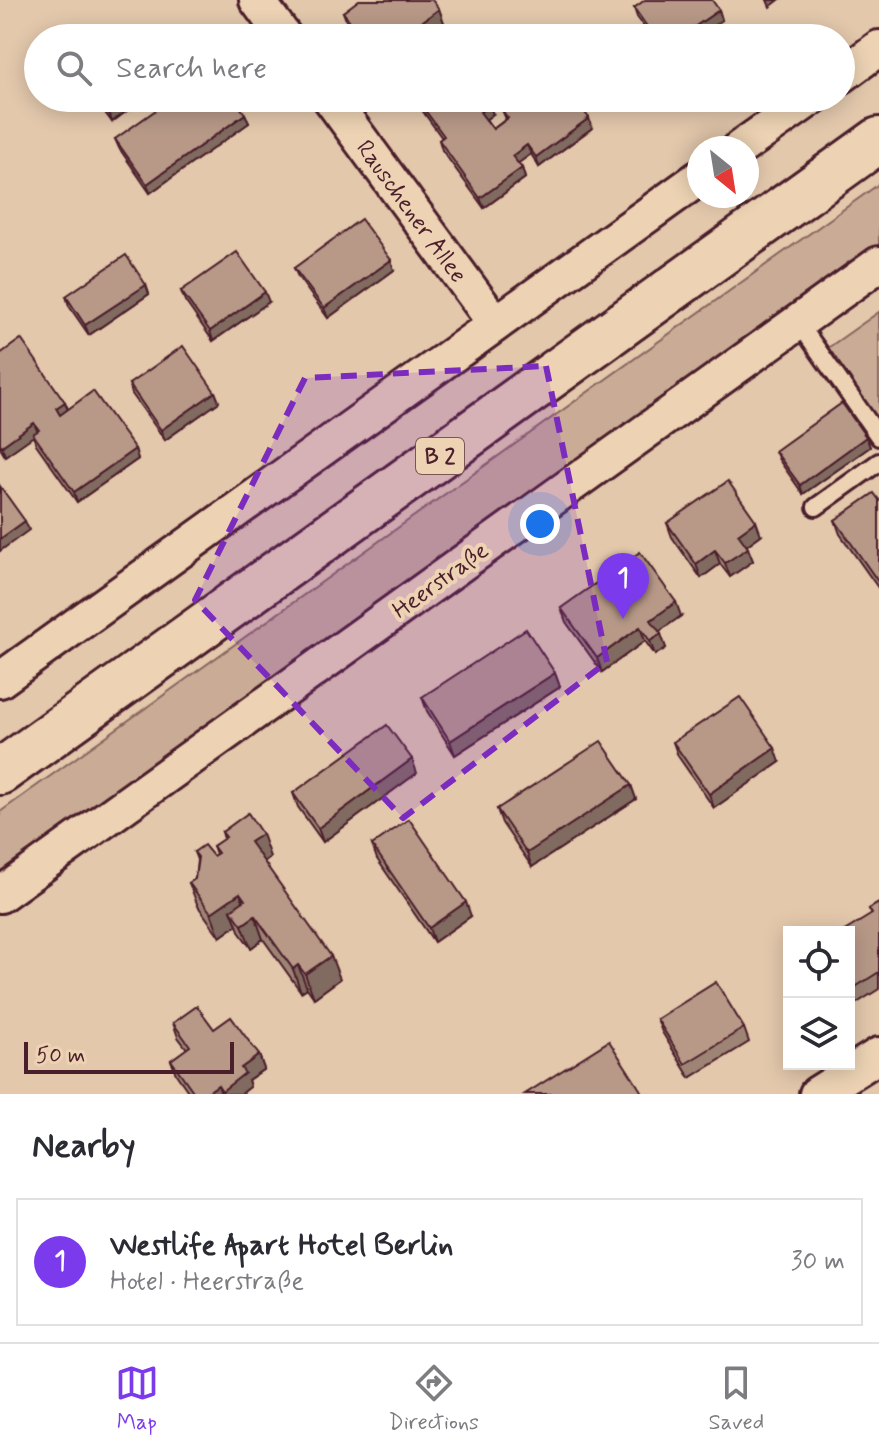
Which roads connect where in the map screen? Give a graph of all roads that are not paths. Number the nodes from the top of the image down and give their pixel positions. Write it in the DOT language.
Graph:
graph roads {
  1 [pos="257,0"];
  2 [pos="275,24"];
  3 [pos="879,48"];
  4 [pos="855,66"];
  5 [pos="340,112"];
  6 [pos="791,112"];
  7 [pos="757,136"];
  8 [pos="879,140"];
  9 [pos="687,187"];
  10 [pos="879,264"];
  11 [pos="798,322"];
  12 [pos="495,323"];
  13 [pos="879,437"];
  14 [pos="879,462"];
  15 [pos="816,507"];
  16 [pos="0,680"];
  17 [pos="0,772"];
  18 [pos="0,895"];
  19 [pos="879,1055"];
  20 [pos="817,1094"];
  1 -- 2 [label="street"];
  3 -- 4 [label="street"];
  5 -- 12 [label="street, Rauschener Allee"];
  6 -- 7 [label="street"];
  8 -- 17 [label="main road, B 2"];
  9 -- 12 [label="street"];
  10 -- 11 [label="street, Heerstraße"];
  11 -- 13 [label="lane"];
  11 -- 18 [label="street, Heerstraße"];
  12 -- 16 [label="street"];
  14 -- 15 [label="lane"];
  19 -- 20 [label="street"];
}
